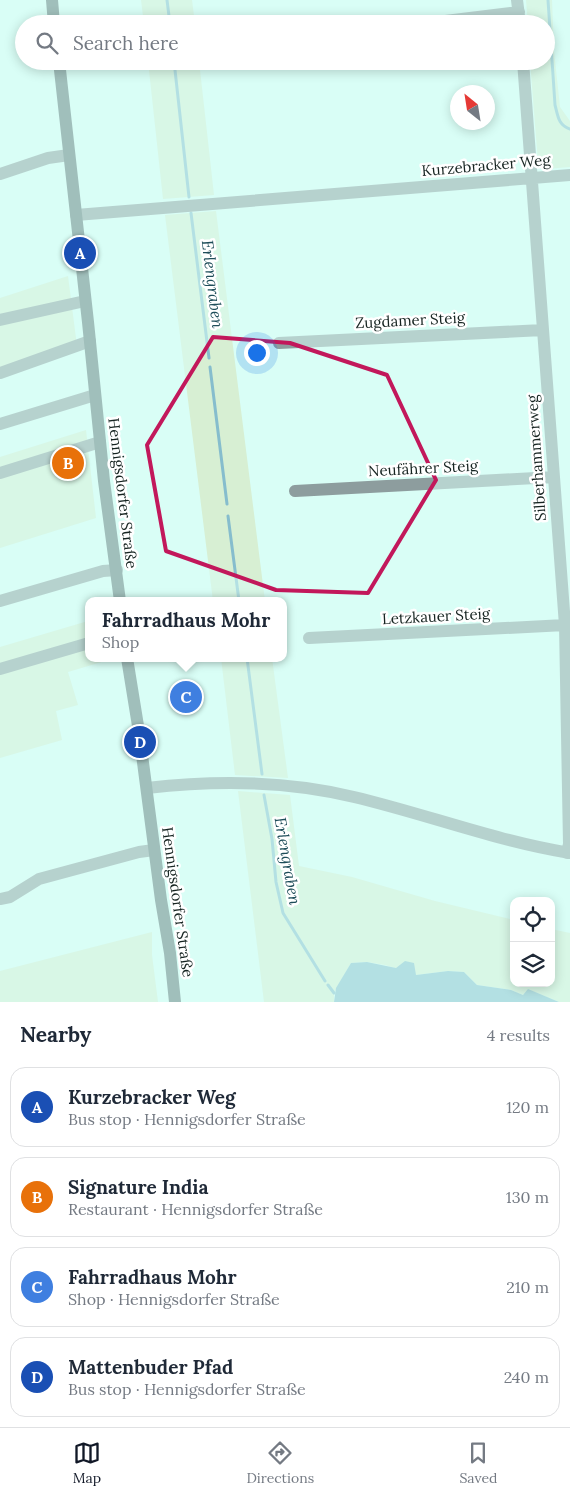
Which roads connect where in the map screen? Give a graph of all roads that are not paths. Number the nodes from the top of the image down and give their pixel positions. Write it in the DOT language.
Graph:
graph roads {
  1 [pos="52,0"];
  2 [pos="519,12"];
  3 [pos="53,15"];
  4 [pos="494,15"];
  5 [pos="60,70"];
  6 [pos="524,70"];
  7 [pos="69,155"];
  8 [pos="0,174"];
  9 [pos="570,175"];
  10 [pos="531,178"];
  11 [pos="76,215"];
  12 [pos="85,301"];
  13 [pos="0,320"];
  14 [pos="543,330"];
  15 [pos="90,341"];
  16 [pos="279,343"];
  17 [pos="0,373"];
  18 [pos="95,395"];
  19 [pos="0,424"];
  20 [pos="100,442"];
  21 [pos="0,473"];
  22 [pos="554,477"];
  23 [pos="295,490"];
  24 [pos="117,570"];
  25 [pos="120,597"];
  26 [pos="0,601"];
  27 [pos="565,625"];
  28 [pos="309,638"];
  29 [pos="85,644"];
  30 [pos="128,662"];
  31 [pos="0,669"];
  32 [pos="146,788"];
  33 [pos="154,850"];
  34 [pos="568,853"];
  35 [pos="0,899"];
  36 [pos="175,1002"];
  1 -- 3 [label="main road"];
  2 -- 4 [label="street"];
  5 -- 7 [label="main road, Hennigsdorfer Straße"];
  6 -- 10 [label="street, Silberhammerweg"];
  7 -- 8 [label="street"];
  7 -- 11 [label="main road, Hennigsdorfer Straße"];
  9 -- 10 [label="street, Kurzebracker Weg"];
  10 -- 11 [label="street, Kurzebracker Weg"];
  10 -- 14 [label="street, Silberhammerweg"];
  11 -- 12 [label="main road, Hennigsdorfer Straße"];
  12 -- 13 [label="street"];
  12 -- 15 [label="main road, Hennigsdorfer Straße"];
  14 -- 16 [label="street, Zugdamer Steig"];
  14 -- 22 [label="street, Silberhammerweg"];
  15 -- 17 [label="street"];
  15 -- 18 [label="main road, Hennigsdorfer Straße"];
  18 -- 19 [label="street"];
  18 -- 20 [label="main road, Hennigsdorfer Straße"];
  20 -- 21 [label="street"];
  20 -- 24 [label="main road, Hennigsdorfer Straße"];
  22 -- 23 [label="street, Neufährer Steig"];
  22 -- 27 [label="street, Silberhammerweg"];
  24 -- 25 [label="main road, Hennigsdorfer Straße"];
  24 -- 26 [label="street"];
  27 -- 28 [label="street, Letzkauer Steig"];
  27 -- 34 [label="street, Silberhammerweg"];
  29 -- 31 [label="street"];
  30 -- 32 [label="main road, Hennigsdorfer Straße"];
  32 -- 33 [label="main road, Hennigsdorfer Straße"];
  32 -- 34 [label="street"];
  33 -- 35 [label="street"];
  33 -- 36 [label="main road, Hennigsdorfer Straße"];
}
